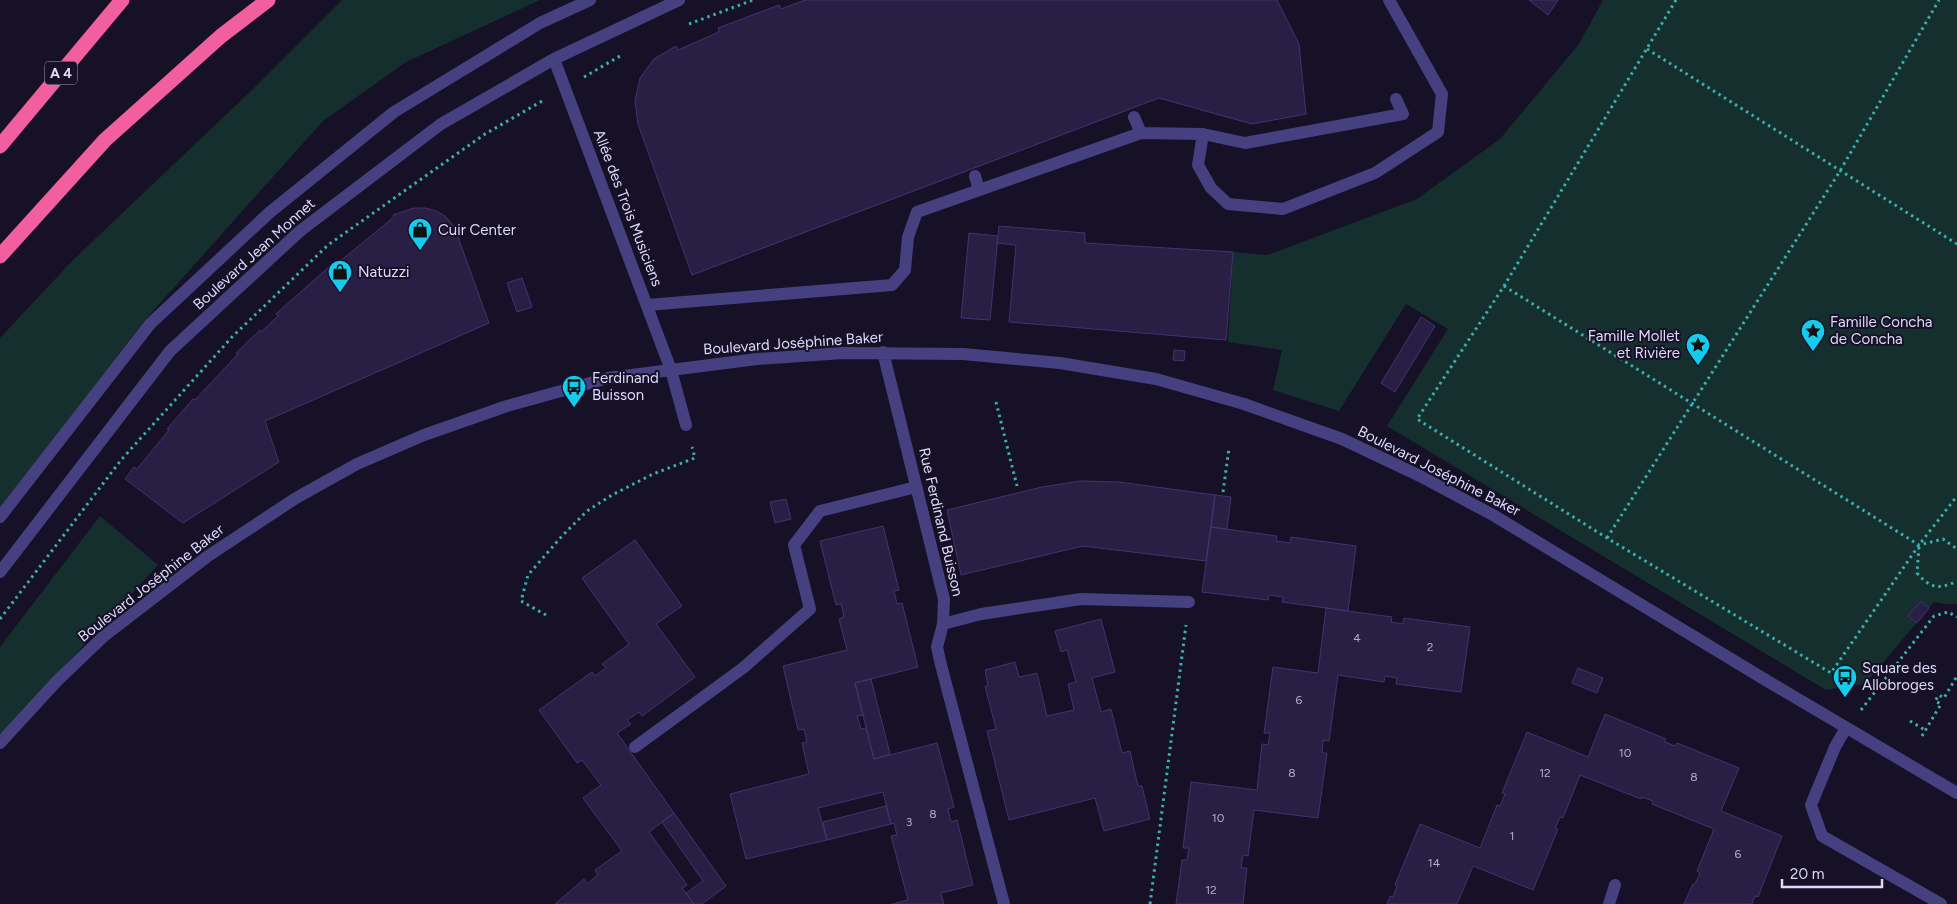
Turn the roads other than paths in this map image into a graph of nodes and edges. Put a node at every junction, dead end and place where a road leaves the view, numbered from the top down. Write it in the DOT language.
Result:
graph roads {
  1 [pos="122,0"];
  2 [pos="268,0"];
  3 [pos="590,0"];
  4 [pos="679,0"];
  5 [pos="1389,0"];
  6 [pos="554,59"];
  7 [pos="1396,99"];
  8 [pos="1134,117"];
  9 [pos="1141,133"];
  10 [pos="1203,134"];
  11 [pos="0,146"];
  12 [pos="975,176"];
  13 [pos="979,190"];
  14 [pos="0,256"];
  15 [pos="647,305"];
  16 [pos="883,352"];
  17 [pos="672,370"];
  18 [pos="686,425"];
  19 [pos="916,487"];
  20 [pos="0,516"];
  21 [pos="0,572"];
  22 [pos="1188,602"];
  23 [pos="943,624"];
  24 [pos="1846,728"];
  25 [pos="0,744"];
  26 [pos="635,747"];
  27 [pos="1957,793"];
  28 [pos="1615,885"];
  29 [pos="1004,904"];
  30 [pos="1610,904"];
  31 [pos="1941,904"];
  1 -- 11 [label="highway, A 4"];
  2 -- 14 [label="highway"];
  3 -- 20 [label="street, Boulevard Jean Monnet"];
  4 -- 6 [label="street, Boulevard Jean Monnet"];
  5 -- 10 [label="street"];
  6 -- 15 [label="street, Allée des Trois Musiciens"];
  6 -- 21 [label="street, Boulevard Jean Monnet"];
  7 -- 10 [label="street"];
  8 -- 9 [label="street"];
  9 -- 10 [label="street"];
  9 -- 13 [label="street"];
  12 -- 13 [label="street"];
  13 -- 15 [label="street"];
  15 -- 17 [label="street, Allée des Trois Musiciens"];
  16 -- 17 [label="street, Boulevard Joséphine Baker"];
  16 -- 19 [label="street, Rue Ferdinand Buisson"];
  16 -- 24 [label="street, Boulevard Joséphine Baker"];
  17 -- 18 [label="street, Allée des Trois Musiciens"];
  17 -- 25 [label="street, Boulevard Joséphine Baker"];
  19 -- 23 [label="street, Rue Ferdinand Buisson"];
  19 -- 26 [label="street"];
  22 -- 23 [label="street"];
  23 -- 29 [label="street, Rue Ferdinand Buisson"];
  24 -- 27 [label="street, Boulevard Joséphine Baker"];
  24 -- 31 [label="street"];
  28 -- 30 [label="street"];
}
